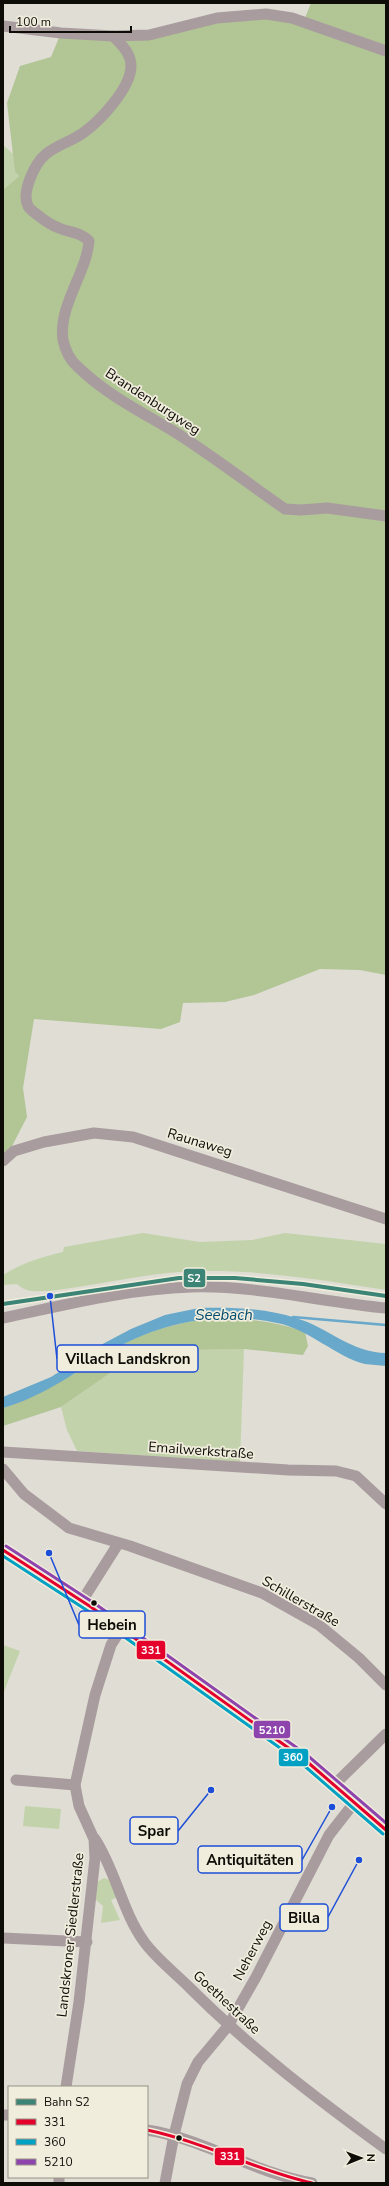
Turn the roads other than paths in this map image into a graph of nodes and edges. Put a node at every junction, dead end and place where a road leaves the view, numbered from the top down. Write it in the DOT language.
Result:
graph roads {
  1 [pos="3,26"];
  2 [pos="113,36"];
  3 [pos="386,51"];
  4 [pos="386,516"];
  5 [pos="3,1161"];
  6 [pos="386,1218"];
  7 [pos="386,1308"];
  8 [pos="3,1318"];
  9 [pos="3,1452"];
  10 [pos="3,1469"];
  11 [pos="386,1504"];
  12 [pos="118,1544"];
  13 [pos="3,1550"];
  14 [pos="82,1601"];
  15 [pos="122,1629"];
  16 [pos="386,1684"];
  17 [pos="386,1734"];
  18 [pos="16,1780"];
  19 [pos="75,1785"];
  20 [pos="334,1785"];
  21 [pos="354,1803"];
  22 [pos="386,1830"];
  23 [pos="94,1839"];
  24 [pos="111,1872"];
  25 [pos="93,1874"];
  26 [pos="3,1938"];
  27 [pos="87,1942"];
  28 [pos="228,2026"];
  29 [pos="66,2086"];
  30 [pos="148,2130"];
  31 [pos="174,2135"];
  32 [pos="386,2149"];
  33 [pos="165,2183"];
  34 [pos="308,2183"];
  1 -- 2 [label="street"];
  2 -- 3 [label="street"];
  2 -- 4 [label="street, Brandenburgweg"];
  5 -- 6 [label="street, Raunaweg"];
  7 -- 8 [label="street"];
  9 -- 11 [label="street, Emailwerkstraße"];
  10 -- 12 [label="street, Schillerstraße"];
  12 -- 14 [label="street"];
  12 -- 16 [label="street, Schillerstraße"];
  13 -- 14 [label="main road"];
  14 -- 15 [label="main road"];
  15 -- 19 [label="street, Landskroner Siedlerstraße"];
  15 -- 20 [label="main road"];
  17 -- 20 [label="street"];
  18 -- 19 [label="street"];
  19 -- 23 [label="street, Landskroner Siedlerstraße"];
  20 -- 21 [label="main road"];
  21 -- 22 [label="main road"];
  21 -- 28 [label="street, Neherweg"];
  23 -- 24 [label="street, Goethestraße"];
  23 -- 25 [label="street, Landskroner Siedlerstraße"];
  24 -- 25 [label="street"];
  24 -- 28 [label="street, Goethestraße"];
  25 -- 27 [label="street, Landskroner Siedlerstraße"];
  26 -- 27 [label="street"];
  27 -- 29 [label="street, Landskroner Siedlerstraße"];
  28 -- 31 [label="street, Neherweg"];
  28 -- 32 [label="street, Goethestraße"];
  30 -- 31 [label="street"];
  31 -- 33 [label="street, Neherweg"];
  31 -- 34 [label="street"];
}
